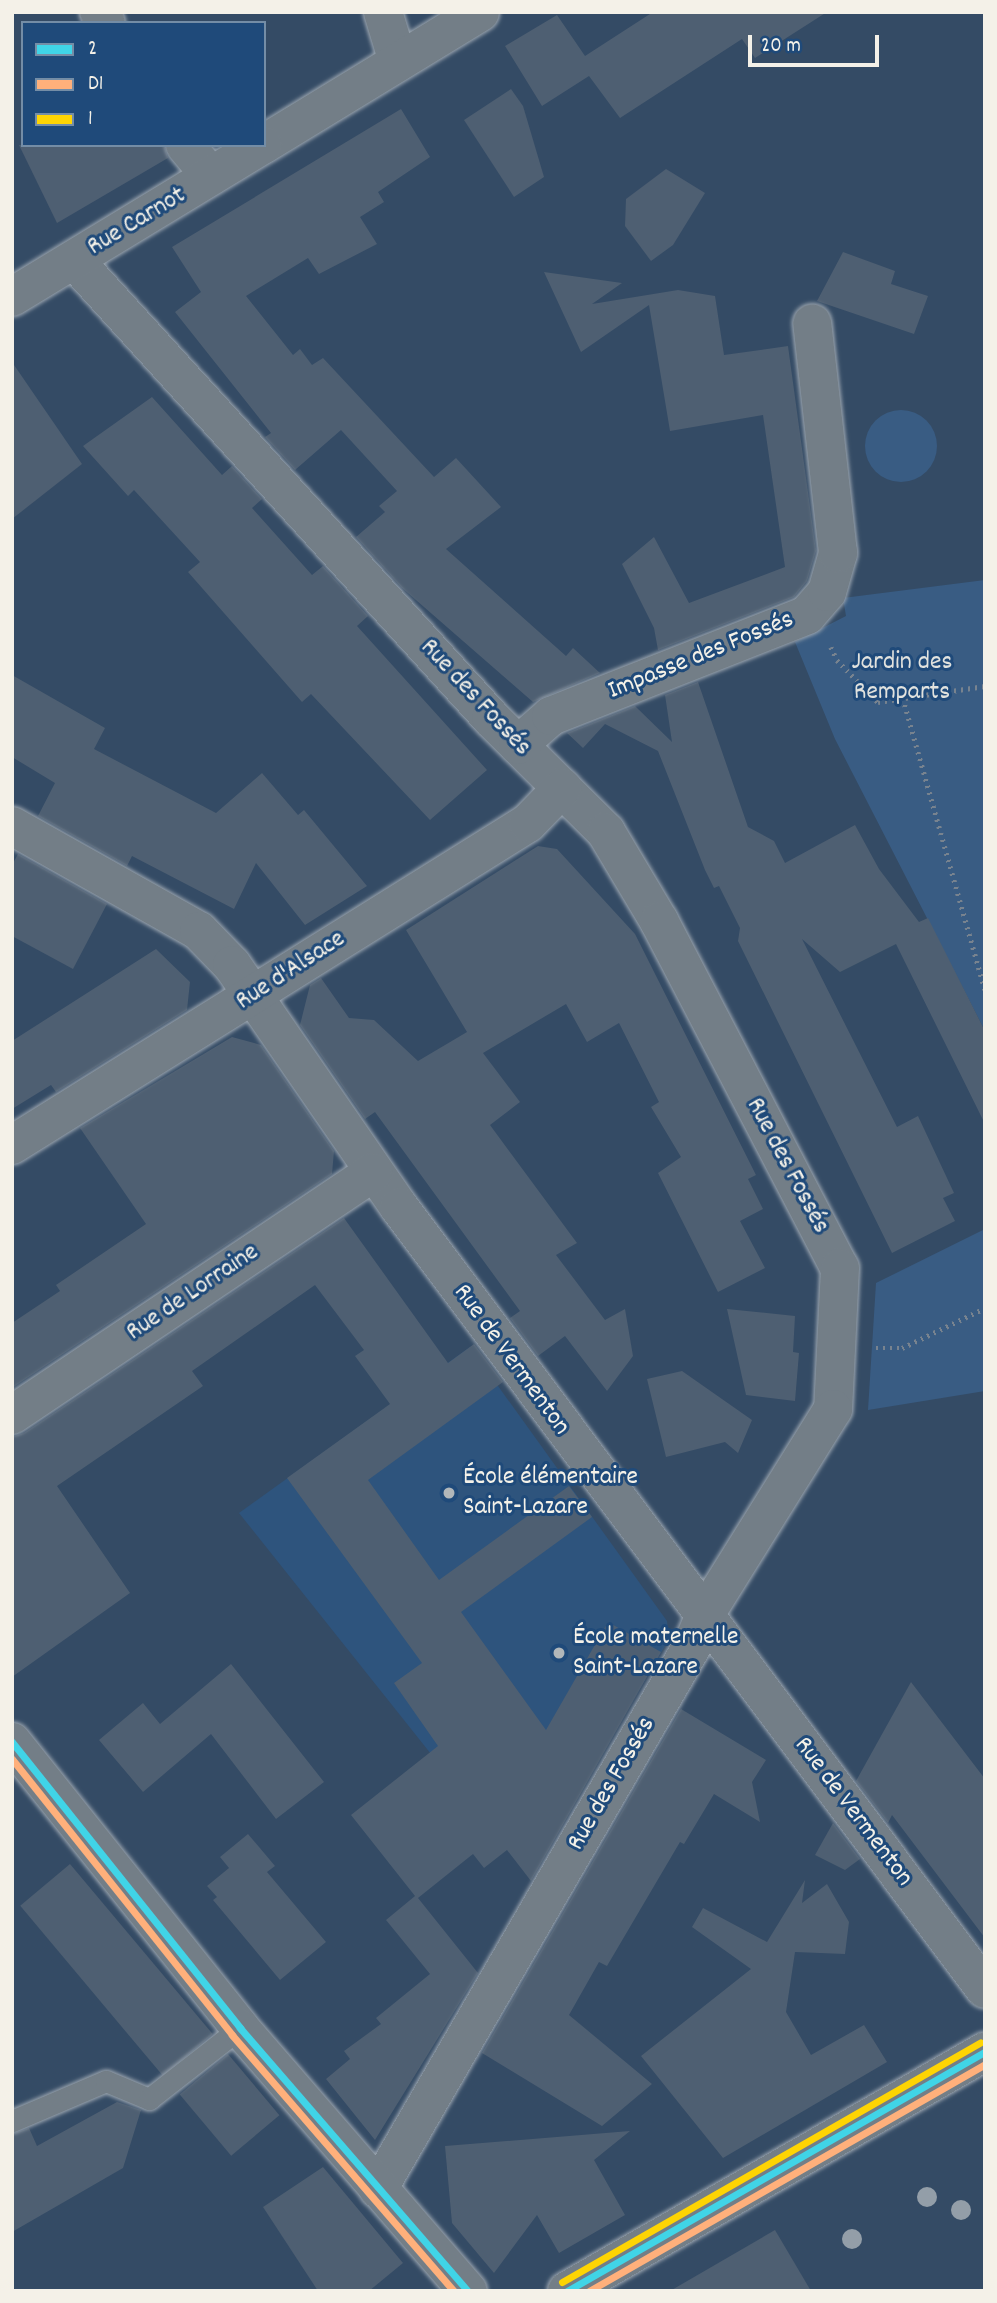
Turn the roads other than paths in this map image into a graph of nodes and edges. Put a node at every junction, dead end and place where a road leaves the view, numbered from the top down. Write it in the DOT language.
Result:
graph roads {
  1 [pos="383,12"];
  2 [pos="480,12"];
  3 [pos="398,62"];
  4 [pos="266,143"];
  5 [pos="187,147"];
  6 [pos="260,147"];
  7 [pos="211,176"];
  8 [pos="74,260"];
  9 [pos="12,297"];
  10 [pos="813,323"];
  11 [pos="518,745"];
  12 [pos="562,788"];
  13 [pos="12,826"];
  14 [pos="252,996"];
  15 [pos="12,1145"];
  16 [pos="373,1172"];
  17 [pos="12,1415"];
  18 [pos="705,1615"];
  19 [pos="12,1742"];
  20 [pos="985,1989"];
  21 [pos="240,2028"];
  22 [pos="985,2052"];
  23 [pos="12,2121"];
  24 [pos="378,2189"];
  25 [pos="468,2291"];
  26 [pos="567,2291"];
  1 -- 3 [label="street"];
  2 -- 3 [label="street, Rue Carnot"];
  3 -- 4 [label="street, Rue Carnot"];
  5 -- 7 [label="street"];
  6 -- 7 [label="street, Rue Carnot"];
  7 -- 8 [label="street, Rue Carnot"];
  8 -- 9 [label="street, Rue Carnot"];
  8 -- 11 [label="street, Rue des Fossés"];
  10 -- 11 [label="street, Impasse des Fossés"];
  11 -- 12 [label="street, Rue des Fossés"];
  12 -- 14 [label="street, Rue d'Alsace"];
  12 -- 18 [label="street, Rue des Fossés"];
  13 -- 14 [label="street, Rue de Vermenton"];
  14 -- 15 [label="street, Rue d'Alsace"];
  14 -- 16 [label="street, Rue de Vermenton"];
  16 -- 17 [label="street, Rue de Lorraine"];
  16 -- 18 [label="street, Rue de Vermenton"];
  18 -- 20 [label="street, Rue de Vermenton"];
  18 -- 24 [label="street, Rue des Fossés"];
  19 -- 21 [label="street"];
  21 -- 23 [label="lane"];
  21 -- 24 [label="street"];
  22 -- 26 [label="street"];
  24 -- 25 [label="street"];
}
